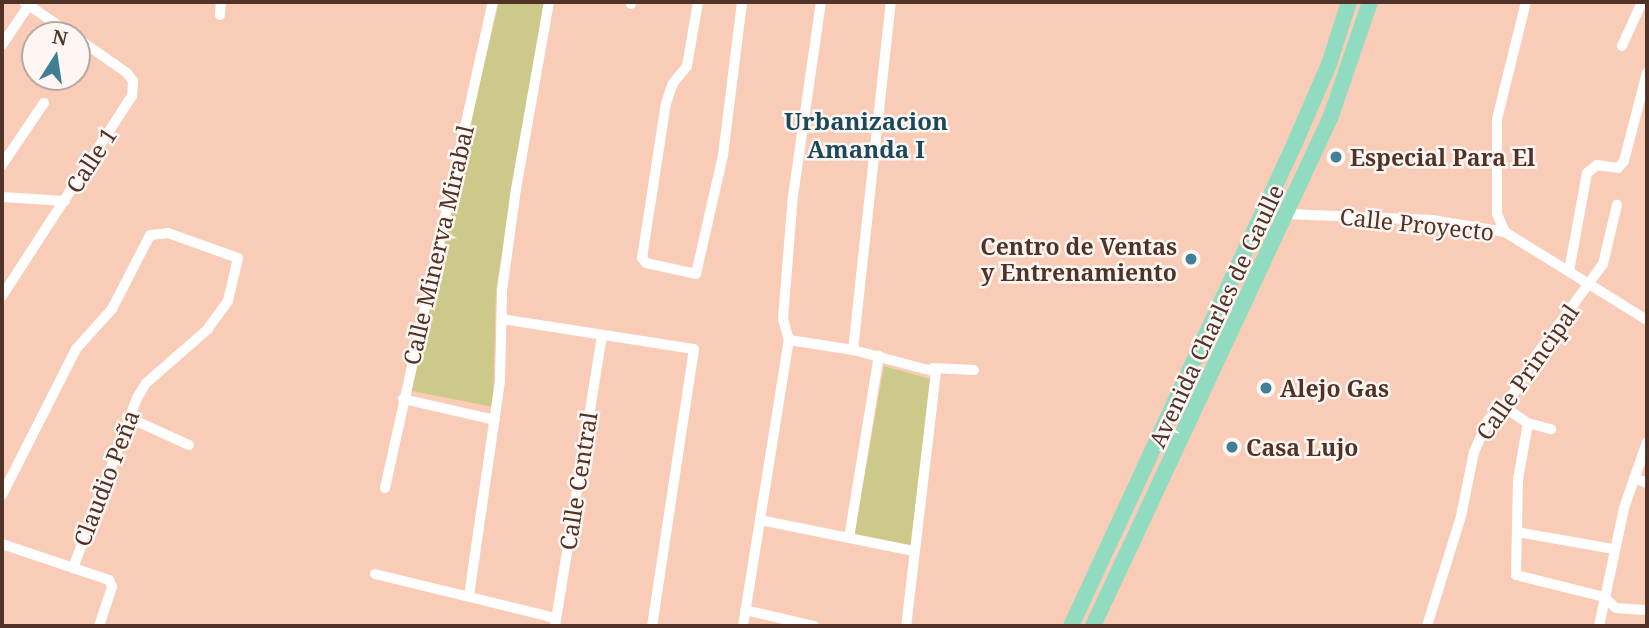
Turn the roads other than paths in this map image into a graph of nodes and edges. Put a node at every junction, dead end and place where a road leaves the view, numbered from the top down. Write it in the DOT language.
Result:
graph roads {
  1 [pos="221,2"];
  2 [pos="493,2"];
  3 [pos="549,2"];
  4 [pos="698,2"];
  5 [pos="742,2"];
  6 [pos="821,2"];
  7 [pos="891,2"];
  8 [pos="1349,2"];
  9 [pos="1370,2"];
  10 [pos="1526,2"];
  11 [pos="1642,2"];
  12 [pos="26,4"];
  13 [pos="220,15"];
  14 [pos="51,21"];
  15 [pos="2,45"];
  16 [pos="1622,46"];
  17 [pos="91,48"];
  18 [pos="1647,73"];
  19 [pos="44,103"];
  20 [pos="2,165"];
  21 [pos="1283,170"];
  22 [pos="1301,179"];
  23 [pos="2,197"];
  24 [pos="65,201"];
  25 [pos="1618,205"];
  26 [pos="1287,214"];
  27 [pos="1505,232"];
  28 [pos="1569,271"];
  29 [pos="1587,284"];
  30 [pos="2,296"];
  31 [pos="502,319"];
  32 [pos="1647,320"];
  33 [pos="602,335"];
  34 [pos="789,340"];
  35 [pos="853,350"];
  36 [pos="1197,354"];
  37 [pos="879,355"];
  38 [pos="1218,362"];
  39 [pos="934,370"];
  40 [pos="974,370"];
  41 [pos="404,399"];
  42 [pos="1508,403"];
  43 [pos="127,417"];
  44 [pos="495,420"];
  45 [pos="1528,423"];
  46 [pos="1551,429"];
  47 [pos="1647,442"];
  48 [pos="189,445"];
  49 [pos="1634,478"];
  50 [pos="1647,483"];
  51 [pos="385,488"];
  52 [pos="2,495"];
  53 [pos="760,520"];
  54 [pos="1517,532"];
  55 [pos="849,538"];
  56 [pos="2,544"];
  57 [pos="1613,549"];
  58 [pos="914,551"];
  59 [pos="73,568"];
  60 [pos="376,574"];
  61 [pos="469,596"];
  62 [pos="1604,597"];
  63 [pos="745,610"];
  64 [pos="1647,610"];
  65 [pos="555,622"];
  66 [pos="99,626"];
  67 [pos="652,626"];
  68 [pos="743,626"];
  69 [pos="814,626"];
  70 [pos="906,626"];
  71 [pos="1071,626"];
  72 [pos="1093,626"];
  73 [pos="1427,626"];
  74 [pos="1599,626"];
  1 -- 13 [label="street"];
  2 -- 41 [label="street, Calle Minerva Mirabal"];
  3 -- 31 [label="street"];
  4 -- 5 [label="street"];
  6 -- 34 [label="street"];
  7 -- 35 [label="street"];
  8 -- 21 [label="main road, Avenida Charles de Gaulle"];
  9 -- 22 [label="main road, Avenida Charles de Gaulle"];
  10 -- 27 [label="street"];
  11 -- 16 [label="street"];
  12 -- 14 [label="street"];
  12 -- 15 [label="street"];
  17 -- 24 [label="street, Calle 1"];
  18 -- 28 [label="street"];
  19 -- 20 [label="street"];
  21 -- 22 [label="main road"];
  21 -- 36 [label="main road, Avenida Charles de Gaulle"];
  22 -- 26 [label="main road, Avenida Charles de Gaulle"];
  23 -- 24 [label="street"];
  24 -- 30 [label="street, Calle 1"];
  25 -- 29 [label="street, Calle Principal"];
  26 -- 27 [label="street, Calle Proyecto"];
  26 -- 38 [label="main road, Avenida Charles de Gaulle"];
  27 -- 28 [label="street, Calle Proyecto"];
  28 -- 29 [label="street, Calle Proyecto"];
  29 -- 32 [label="street, Calle Proyecto"];
  29 -- 42 [label="street, Calle Principal"];
  31 -- 33 [label="street"];
  31 -- 44 [label="street"];
  33 -- 65 [label="street, Calle Central"];
  33 -- 67 [label="street"];
  34 -- 35 [label="street"];
  34 -- 53 [label="street"];
  35 -- 37 [label="street"];
  36 -- 38 [label="main road"];
  36 -- 71 [label="main road, Avenida Charles de Gaulle"];
  37 -- 39 [label="street"];
  37 -- 55 [label="street"];
  38 -- 72 [label="main road, Avenida Charles de Gaulle"];
  39 -- 40 [label="street"];
  39 -- 58 [label="street"];
  41 -- 44 [label="street"];
  41 -- 51 [label="street, Calle Minerva Mirabal"];
  42 -- 45 [label="street"];
  42 -- 73 [label="street, Calle Principal"];
  43 -- 48 [label="street"];
  43 -- 52 [label="street, Claudio Peña"];
  43 -- 59 [label="street, Claudio Peña"];
  44 -- 61 [label="street"];
  45 -- 46 [label="street"];
  45 -- 54 [label="street"];
  47 -- 49 [label="street"];
  49 -- 50 [label="street"];
  49 -- 57 [label="street"];
  53 -- 55 [label="street"];
  53 -- 63 [label="street"];
  54 -- 57 [label="street"];
  54 -- 62 [label="street"];
  55 -- 58 [label="street"];
  56 -- 59 [label="street"];
  57 -- 62 [label="street"];
  58 -- 70 [label="street"];
  59 -- 66 [label="street"];
  60 -- 61 [label="street"];
  61 -- 65 [label="street"];
  62 -- 64 [label="street"];
  62 -- 74 [label="street"];
  63 -- 68 [label="street"];
  63 -- 69 [label="street"];
}
